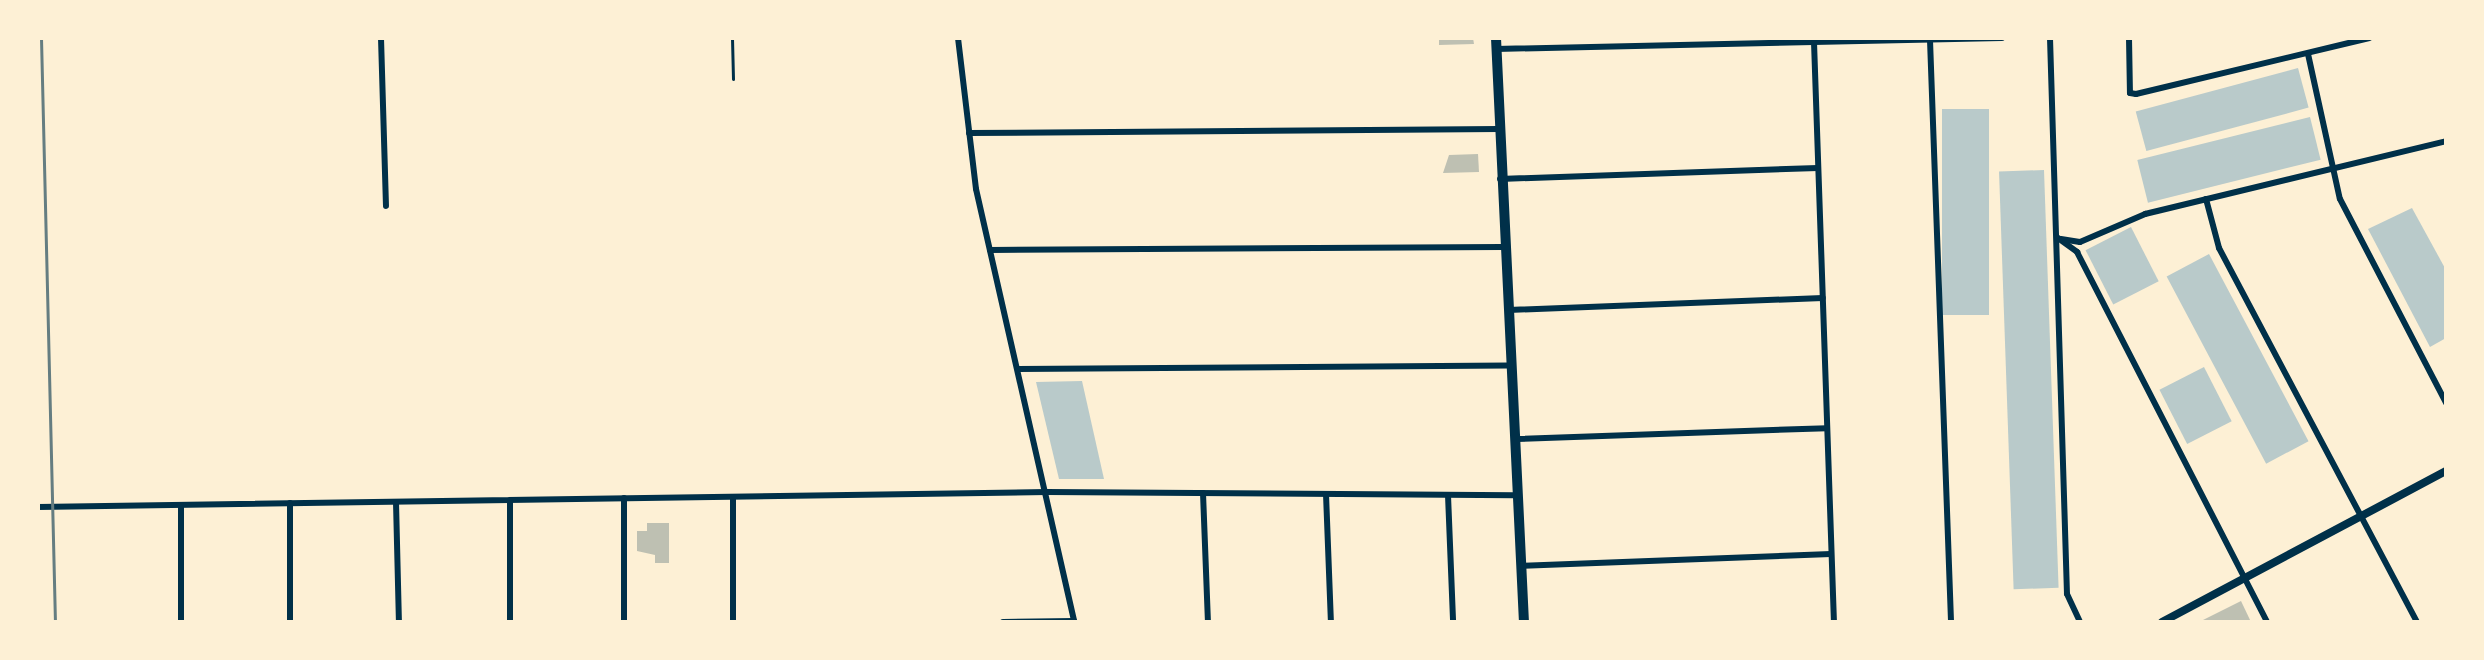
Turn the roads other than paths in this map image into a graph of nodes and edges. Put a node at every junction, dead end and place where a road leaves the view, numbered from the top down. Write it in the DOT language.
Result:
graph roads {
  1 [pos="381,38"];
  2 [pos="732,38"];
  3 [pos="958,38"];
  4 [pos="2002,38"];
  5 [pos="2050,38"];
  6 [pos="2129,38"];
  7 [pos="2369,38"];
  8 [pos="1846,40"];
  9 [pos="1930,40"];
  10 [pos="2339,41"];
  11 [pos="1814,42"];
  12 [pos="1496,44"];
  13 [pos="2308,54"];
  14 [pos="733,79"];
  15 [pos="1499,129"];
  16 [pos="969,133"];
  17 [pos="2446,141"];
  18 [pos="1818,168"];
  19 [pos="2335,168"];
  20 [pos="1500,179"];
  21 [pos="2206,199"];
  22 [pos="386,206"];
  23 [pos="2058,238"];
  24 [pos="1502,247"];
  25 [pos="990,250"];
  26 [pos="1823,298"];
  27 [pos="1505,310"];
  28 [pos="1508,366"];
  29 [pos="1018,369"];
  30 [pos="2446,403"];
  31 [pos="1827,428"];
  32 [pos="1512,439"];
  33 [pos="2446,471"];
  34 [pos="1047,492"];
  35 [pos="1203,493"];
  36 [pos="1326,494"];
  37 [pos="1448,495"];
  38 [pos="1515,495"];
  39 [pos="733,497"];
  40 [pos="624,498"];
  41 [pos="510,500"];
  42 [pos="396,502"];
  43 [pos="290,503"];
  44 [pos="181,505"];
  45 [pos="38,507"];
  46 [pos="2360,517"];
  47 [pos="1831,554"];
  48 [pos="1520,566"];
  49 [pos="2244,578"];
  50 [pos="181,622"];
  51 [pos="290,622"];
  52 [pos="399,622"];
  53 [pos="510,622"];
  54 [pos="624,622"];
  55 [pos="733,622"];
  56 [pos="1003,622"];
  57 [pos="1074,622"];
  58 [pos="1208,622"];
  59 [pos="1331,622"];
  60 [pos="1453,622"];
  61 [pos="1524,622"];
  62 [pos="1834,622"];
  63 [pos="1951,622"];
  64 [pos="2080,622"];
  65 [pos="2162,622"];
  66 [pos="2267,622"];
  67 [pos="2417,622"];
  1 -- 22 [label="street"];
  2 -- 14 [label="lane"];
  3 -- 16 [label="street"];
  4 -- 9 [label="street"];
  5 -- 23 [label="street"];
  6 -- 13 [label="street"];
  7 -- 10 [label="street"];
  8 -- 9 [label="street"];
  8 -- 11 [label="street"];
  9 -- 63 [label="street"];
  10 -- 13 [label="street"];
  11 -- 12 [label="street"];
  11 -- 18 [label="street"];
  12 -- 15 [label="main road"];
  13 -- 19 [label="street"];
  15 -- 16 [label="street"];
  15 -- 20 [label="main road"];
  16 -- 25 [label="street"];
  17 -- 19 [label="street"];
  18 -- 20 [label="street"];
  18 -- 26 [label="street"];
  19 -- 21 [label="street"];
  19 -- 30 [label="street"];
  20 -- 24 [label="main road"];
  21 -- 23 [label="street"];
  21 -- 46 [label="street"];
  23 -- 49 [label="street"];
  23 -- 64 [label="street"];
  24 -- 25 [label="street"];
  24 -- 27 [label="main road"];
  25 -- 29 [label="street"];
  26 -- 27 [label="street"];
  26 -- 31 [label="street"];
  27 -- 28 [label="main road"];
  28 -- 29 [label="street"];
  28 -- 32 [label="main road"];
  29 -- 34 [label="street"];
  31 -- 32 [label="street"];
  31 -- 47 [label="street"];
  32 -- 38 [label="main road"];
  33 -- 46 [label="street"];
  34 -- 35 [label="street"];
  34 -- 39 [label="street"];
  34 -- 57 [label="street"];
  35 -- 36 [label="street"];
  35 -- 58 [label="street"];
  36 -- 37 [label="street"];
  36 -- 59 [label="street"];
  37 -- 38 [label="street"];
  37 -- 60 [label="street"];
  38 -- 48 [label="main road"];
  39 -- 40 [label="street"];
  39 -- 55 [label="street"];
  40 -- 41 [label="street"];
  40 -- 54 [label="street"];
  41 -- 42 [label="street"];
  41 -- 53 [label="street"];
  42 -- 43 [label="street"];
  42 -- 52 [label="street"];
  43 -- 44 [label="street"];
  43 -- 51 [label="street"];
  44 -- 45 [label="street"];
  44 -- 50 [label="street"];
  46 -- 49 [label="street"];
  46 -- 67 [label="street"];
  47 -- 48 [label="street"];
  47 -- 62 [label="street"];
  48 -- 61 [label="main road"];
  49 -- 65 [label="street"];
  49 -- 66 [label="street"];
  56 -- 57 [label="street"];
}
